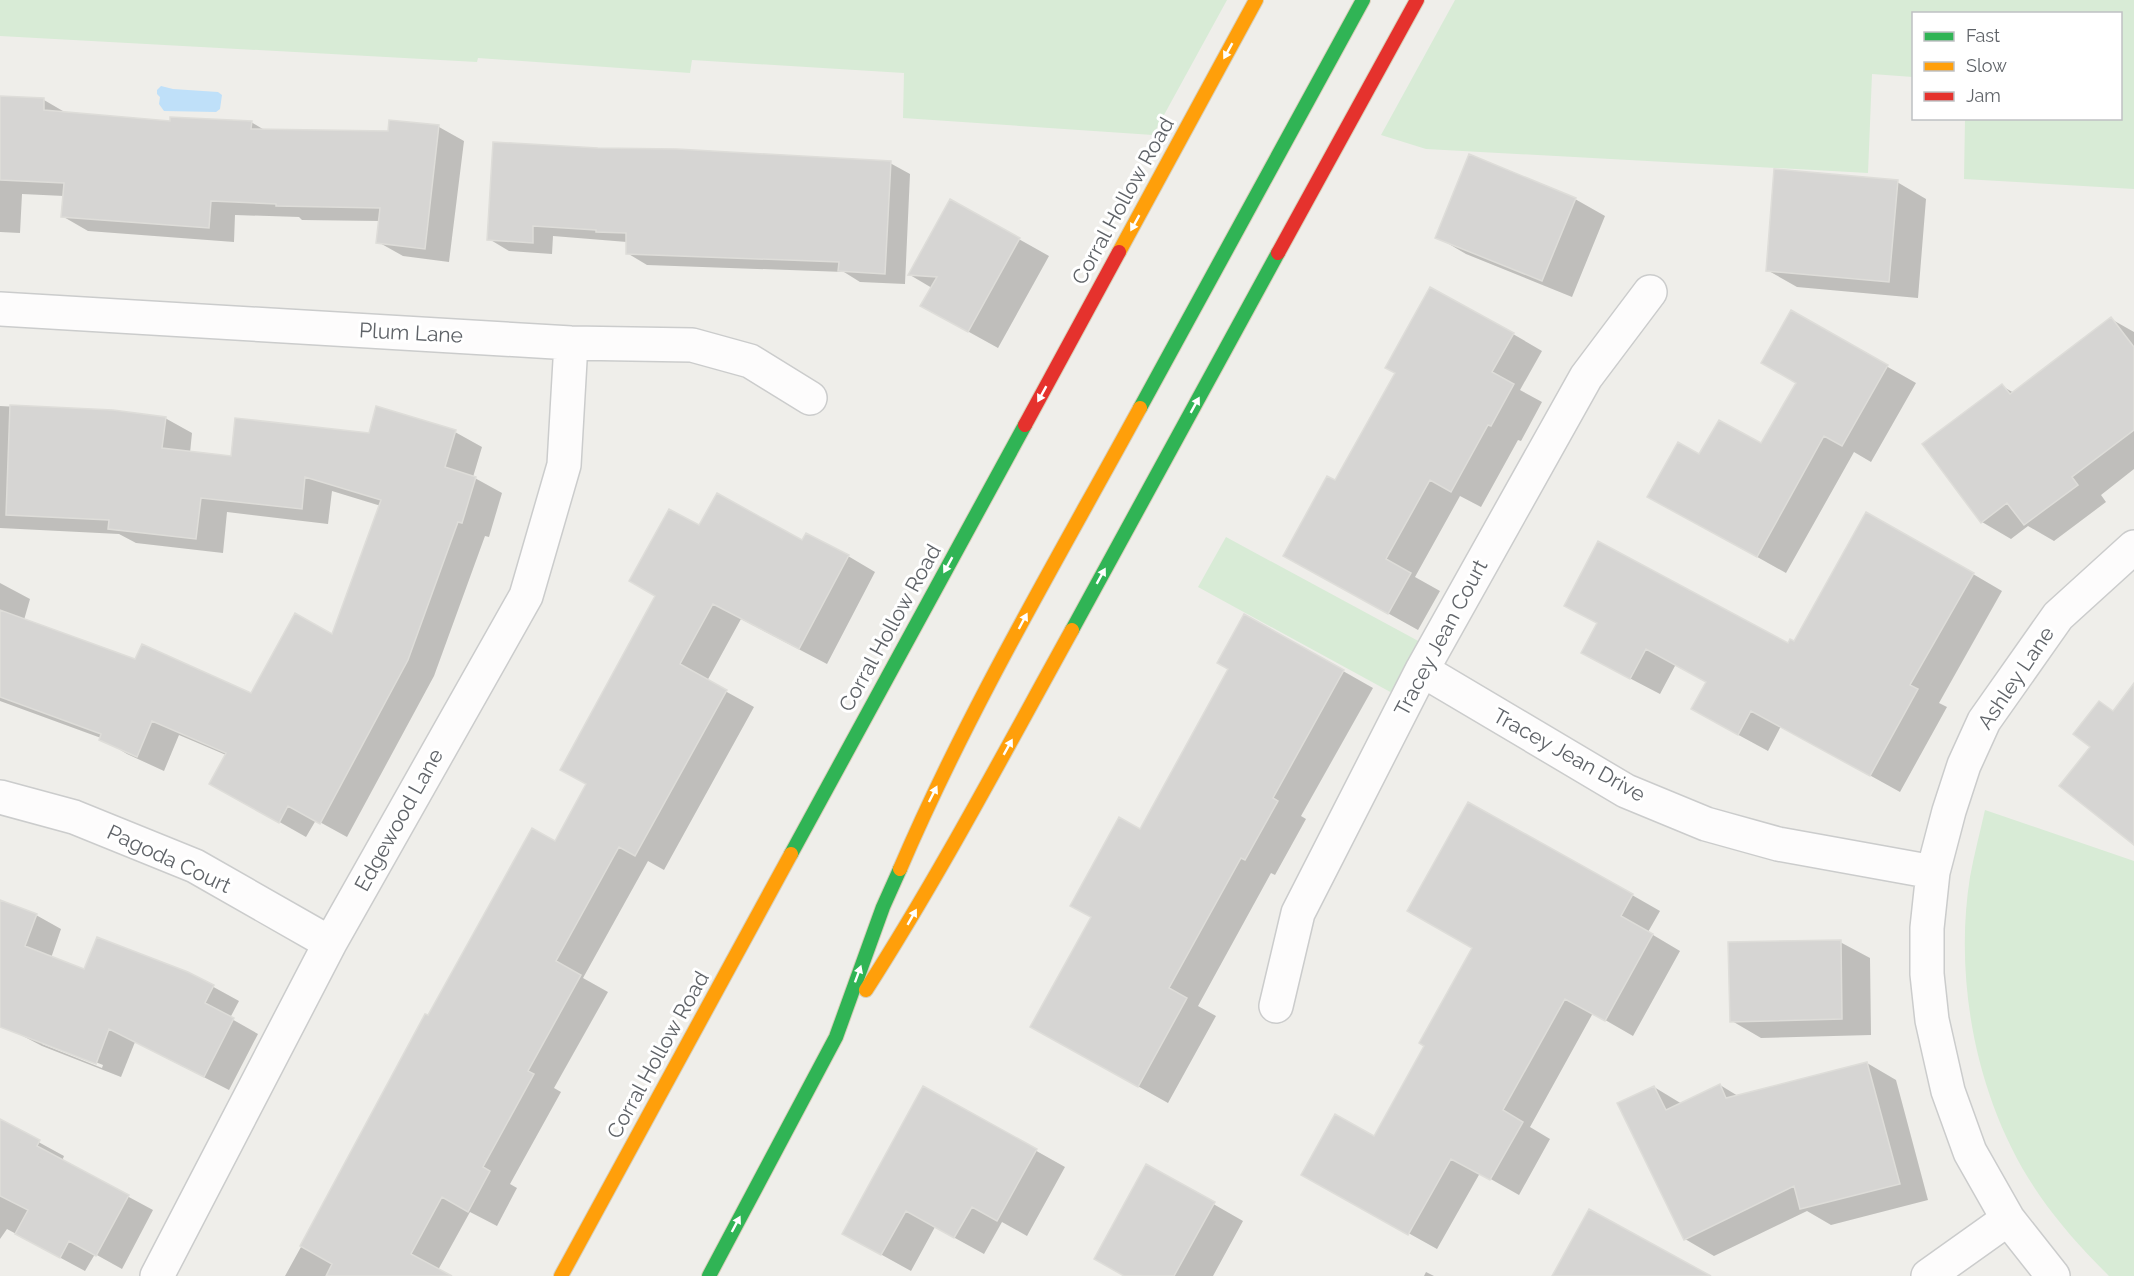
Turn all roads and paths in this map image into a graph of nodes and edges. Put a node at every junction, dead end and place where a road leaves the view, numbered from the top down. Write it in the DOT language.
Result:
graph roads {
  1 [pos="1256,0"];
  2 [pos="1363,0"];
  3 [pos="1418,0"];
  4 [pos="1650,292"];
  5 [pos="0,309"];
  6 [pos="572,343"];
  7 [pos="810,398"];
  8 [pos="2134,547"];
  9 [pos="1422,670"];
  10 [pos="0,796"];
  11 [pos="1933,872"];
  12 [pos="330,943"];
  13 [pos="1276,1006"];
  14 [pos="836,1037"];
  15 [pos="2008,1219"];
  16 [pos="157,1276"];
  17 [pos="561,1276"];
  18 [pos="709,1276"];
  19 [pos="1928,1276"];
  20 [pos="2053,1276"];
  1 -- 17 [label="main road, Corral Hollow Road, one-way"];
  14 -- 2 [label="main road, one-way"];
  14 -- 3 [label="main road, one-way"];
  4 -- 9 [label="street, Tracey Jean Court"];
  5 -- 6 [label="street, Plum Lane"];
  6 -- 7 [label="street, Plum Lane"];
  6 -- 12 [label="street, Edgewood Lane"];
  8 -- 11 [label="street, Ashley Lane"];
  9 -- 11 [label="street, Tracey Jean Drive"];
  9 -- 13 [label="street, Tracey Jean Court"];
  10 -- 12 [label="street, Pagoda Court"];
  11 -- 15 [label="street, Ashley Lane"];
  12 -- 16 [label="street, Edgewood Lane"];
  18 -- 14 [label="main road, one-way"];
  15 -- 19 [label="street"];
  15 -- 20 [label="street, Ashley Lane"];
}
